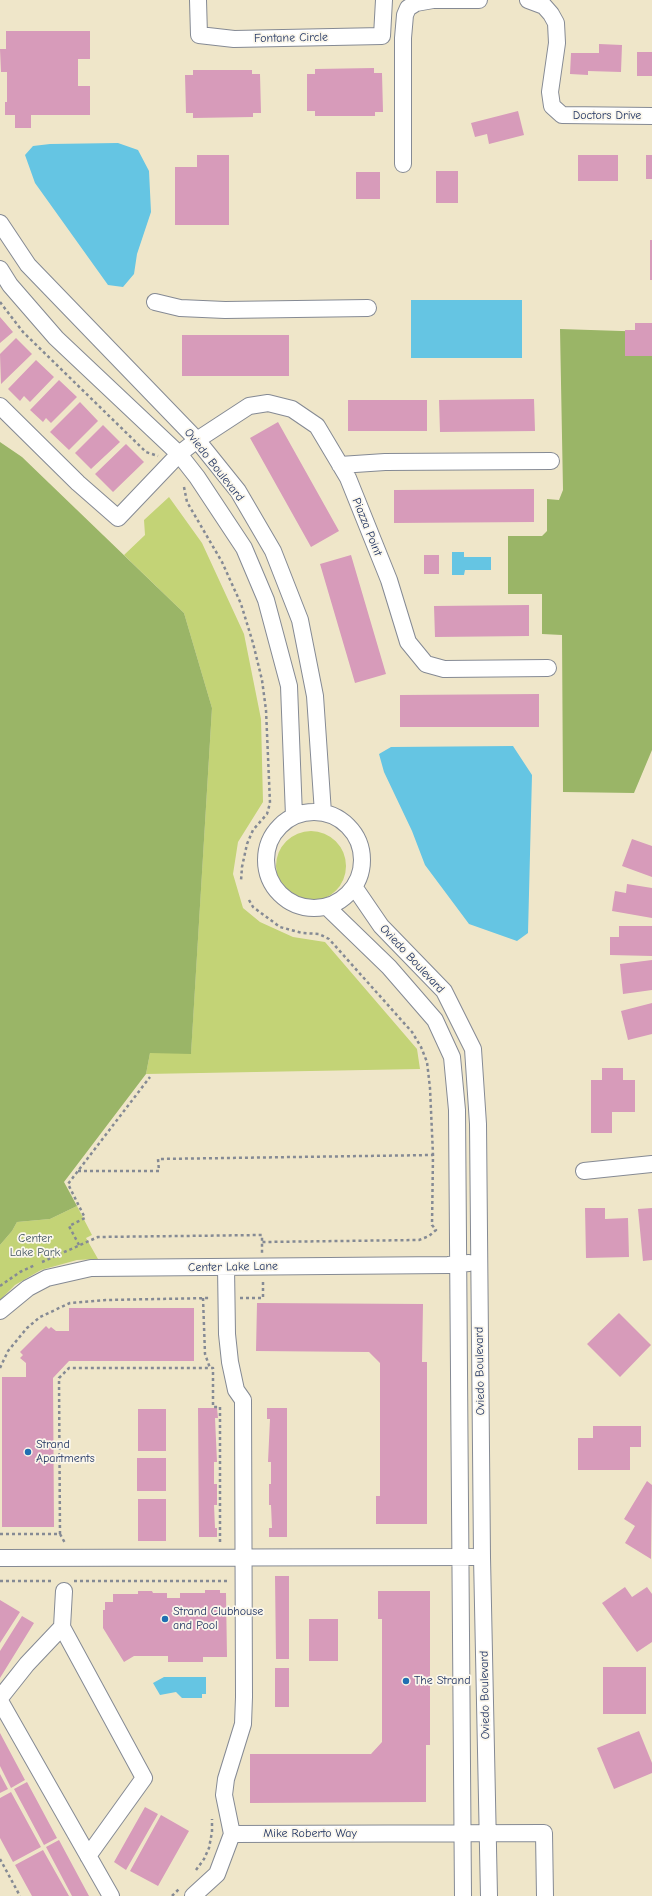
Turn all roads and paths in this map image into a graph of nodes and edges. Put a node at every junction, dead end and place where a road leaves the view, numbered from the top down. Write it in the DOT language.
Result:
graph roads {
  1 [pos="198,0"];
  2 [pos="384,0"];
  3 [pos="479,0"];
  4 [pos="528,0"];
  5 [pos="652,116"];
  6 [pos="403,164"];
  7 [pos="0,223"];
  8 [pos="0,269"];
  9 [pos="0,302"];
  10 [pos="155,302"];
  11 [pos="368,308"];
  12 [pos="0,406"];
  13 [pos="196,440"];
  14 [pos="179,454"];
  15 [pos="159,456"];
  16 [pos="551,461"];
  17 [pos="340,465"];
  18 [pos="183,483"];
  19 [pos="548,668"];
  20 [pos="322,812"];
  21 [pos="294,816"];
  22 [pos="241,881"];
  23 [pos="355,888"];
  24 [pos="248,900"];
  25 [pos="327,906"];
  26 [pos="150,1077"];
  27 [pos="433,1155"];
  28 [pos="652,1164"];
  29 [pos="78,1171"];
  30 [pos="584,1171"];
  31 [pos="262,1242"];
  32 [pos="79,1245"];
  33 [pos="478,1263"];
  34 [pos="458,1264"];
  35 [pos="226,1267"];
  36 [pos="262,1267"];
  37 [pos="0,1286"];
  38 [pos="203,1298"];
  39 [pos="226,1298"];
  40 [pos="0,1311"];
  41 [pos="0,1368"];
  42 [pos="210,1368"];
  43 [pos="60,1534"];
  44 [pos="462,1557"];
  45 [pos="482,1557"];
  46 [pos="0,1558"];
  47 [pos="221,1558"];
  48 [pos="243,1558"];
  49 [pos="0,1581"];
  50 [pos="231,1581"];
  51 [pos="63,1584"];
  52 [pos="231,1588"];
  53 [pos="62,1627"];
  54 [pos="0,1698"];
  55 [pos="0,1701"];
  56 [pos="212,1817"];
  57 [pos="232,1834"];
  58 [pos="464,1834"];
  59 [pos="489,1834"];
  60 [pos="88,1856"];
  61 [pos="0,1859"];
  62 [pos="196,1871"];
  63 [pos="187,1891"];
  64 [pos="20,1896"];
  65 [pos="111,1896"];
  66 [pos="172,1896"];
  67 [pos="463,1896"];
  68 [pos="489,1896"];
  69 [pos="545,1896"];
  1 -- 2 [label="street, Fontane Circle"];
  3 -- 6 [label="street"];
  4 -- 5 [label="street, Doctors Drive"];
  7 -- 13 [label="street, Oviedo Boulevard"];
  8 -- 14 [label="street, Oviedo Boulevard"];
  9 -- 15 [label="path"];
  10 -- 11 [label="street"];
  12 -- 14 [label="street, Piazza Point"];
  13 -- 14 [label="street, Piazza Point"];
  13 -- 17 [label="street, Piazza Point"];
  13 -- 20 [label="street, Oviedo Boulevard"];
  14 -- 21 [label="street, Oviedo Boulevard"];
  16 -- 17 [label="street"];
  17 -- 19 [label="street, Piazza Point"];
  18 -- 22 [label="path"];
  20 -- 21 [label="street"];
  20 -- 23 [label="street"];
  21 -- 25 [label="street"];
  23 -- 25 [label="street"];
  23 -- 33 [label="street, Oviedo Boulevard"];
  24 -- 27 [label="path"];
  25 -- 34 [label="street, Oviedo Boulevard"];
  26 -- 29 [label="path"];
  27 -- 29 [label="path"];
  27 -- 31 [label="path"];
  28 -- 30 [label="street"];
  29 -- 32 [label="path"];
  31 -- 32 [label="path"];
  31 -- 36 [label="path"];
  32 -- 37 [label="path"];
  33 -- 34 [label="street, Center Lake Lane"];
  33 -- 45 [label="street, Oviedo Boulevard"];
  34 -- 36 [label="street, Center Lake Lane"];
  34 -- 44 [label="street, Oviedo Boulevard"];
  35 -- 36 [label="street, Center Lake Lane"];
  35 -- 39 [label="street"];
  35 -- 40 [label="street, Center Lake Lane"];
  36 -- 39 [label="path"];
  38 -- 39 [label="path"];
  38 -- 41 [label="path"];
  38 -- 42 [label="path"];
  39 -- 48 [label="street"];
  42 -- 43 [label="path"];
  42 -- 47 [label="path"];
  44 -- 45 [label="street"];
  44 -- 48 [label="street"];
  44 -- 58 [label="street, Oviedo Boulevard"];
  45 -- 59 [label="street, Oviedo Boulevard"];
  46 -- 47 [label="street"];
  47 -- 48 [label="street"];
  47 -- 50 [label="path"];
  48 -- 57 [label="street"];
  49 -- 51 [label="path"];
  50 -- 51 [label="path"];
  50 -- 52 [label="path"];
  51 -- 53 [label="street"];
  53 -- 54 [label="street"];
  53 -- 60 [label="street"];
  55 -- 60 [label="street"];
  56 -- 62 [label="path"];
  57 -- 58 [label="street, Mike Roberto Way"];
  57 -- 63 [label="street"];
  58 -- 59 [label="street, Mike Roberto Way"];
  58 -- 67 [label="street, Oviedo Boulevard"];
  59 -- 68 [label="street, Oviedo Boulevard"];
  59 -- 69 [label="street, Mike Roberto Way"];
  60 -- 65 [label="street"];
  61 -- 64 [label="path"];
  63 -- 66 [label="path"];
}
